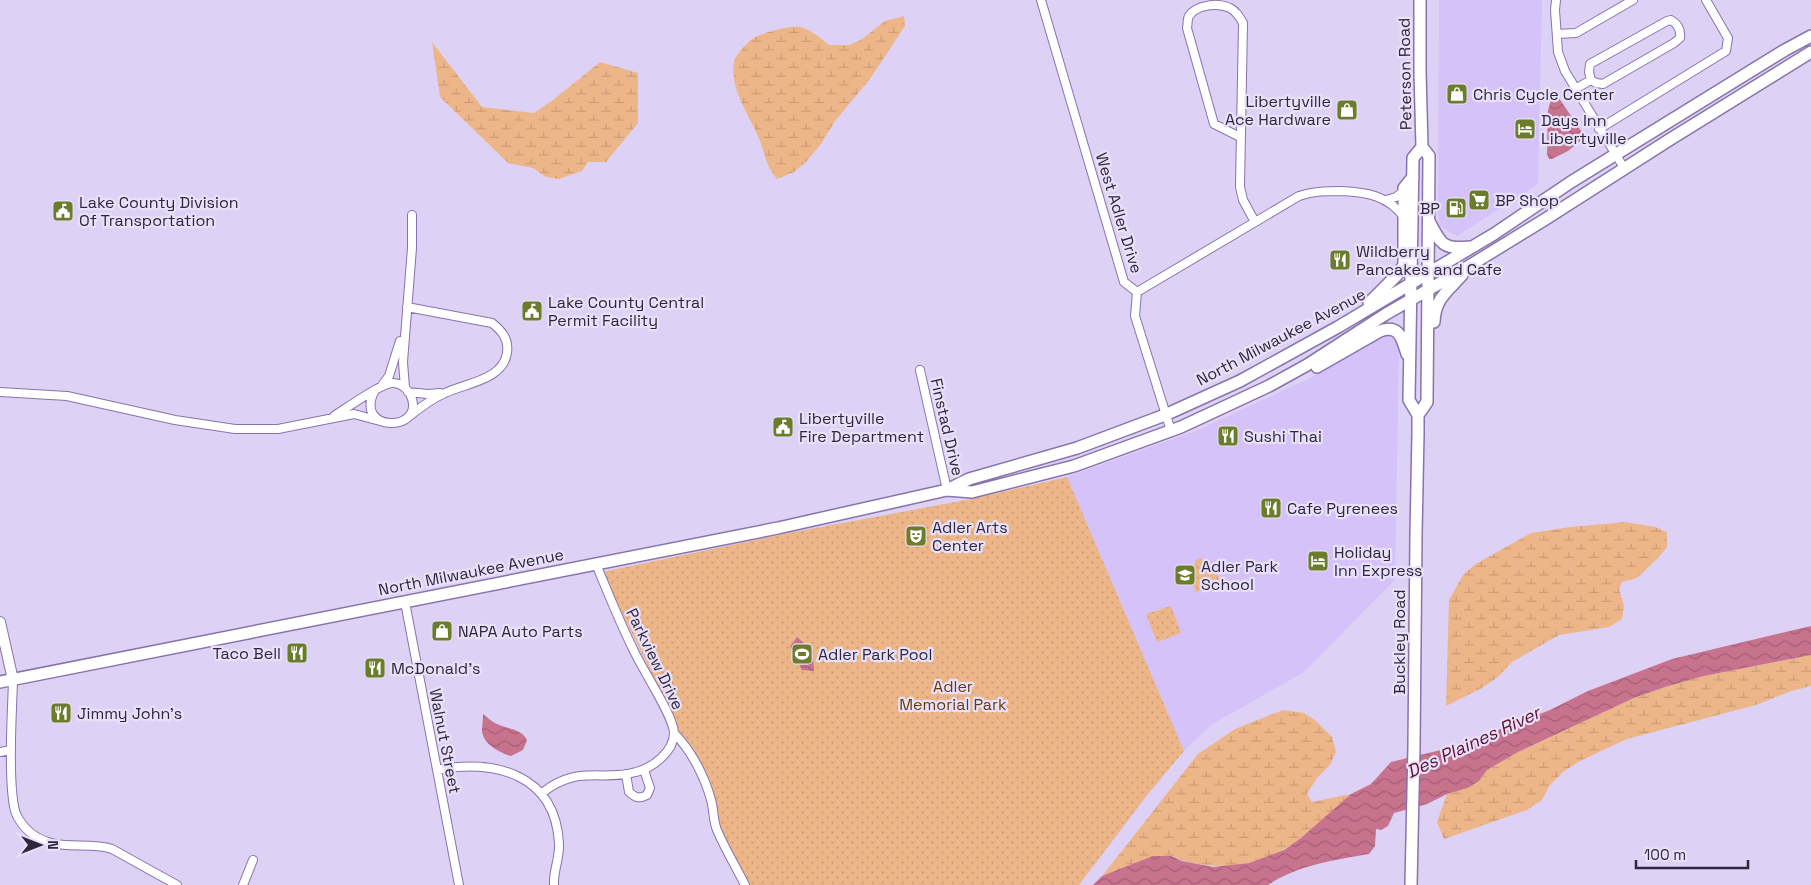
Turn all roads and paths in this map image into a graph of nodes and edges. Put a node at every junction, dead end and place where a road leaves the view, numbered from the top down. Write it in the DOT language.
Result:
graph roads {
  1 [pos="1041,0"];
  2 [pos="1420,0"];
  3 [pos="1556,0"];
  4 [pos="1633,0"];
  5 [pos="1706,0"];
  6 [pos="1557,34"];
  7 [pos="1811,36"];
  8 [pos="1811,52"];
  9 [pos="1591,80"];
  10 [pos="1575,89"];
  11 [pos="1599,129"];
  12 [pos="1240,137"];
  13 [pos="1422,147"];
  14 [pos="1615,155"];
  15 [pos="1624,168"];
  16 [pos="1413,177"];
  17 [pos="1404,191"];
  18 [pos="1386,200"];
  19 [pos="412,215"];
  20 [pos="1404,217"];
  21 [pos="1428,220"];
  22 [pos="1255,222"];
  23 [pos="1471,247"];
  24 [pos="1473,264"];
  25 [pos="1428,272"];
  26 [pos="1412,282"];
  27 [pos="1428,290"];
  28 [pos="1137,292"];
  29 [pos="1411,300"];
  30 [pos="407,307"];
  31 [pos="1368,309"];
  32 [pos="406,322"];
  33 [pos="920,370"];
  34 [pos="1410,371"];
  35 [pos="1296,372"];
  36 [pos="1428,376"];
  37 [pos="383,384"];
  38 [pos="375,390"];
  39 [pos="407,390"];
  40 [pos="0,392"];
  41 [pos="445,393"];
  42 [pos="1165,415"];
  43 [pos="1418,415"];
  44 [pos="406,418"];
  45 [pos="328,419"];
  46 [pos="380,421"];
  47 [pos="1171,431"];
  48 [pos="947,490"];
  49 [pos="596,564"];
  50 [pos="405,602"];
  51 [pos="0,622"];
  52 [pos="13,680"];
  53 [pos="0,682"];
  54 [pos="674,733"];
  55 [pos="11,750"];
  56 [pos="0,752"];
  57 [pos="437,770"];
  58 [pos="644,770"];
  59 [pos="626,774"];
  60 [pos="542,793"];
  61 [pos="253,860"];
  62 [pos="177,885"];
  63 [pos="243,885"];
  64 [pos="459,885"];
  65 [pos="554,885"];
  66 [pos="745,885"];
  67 [pos="1411,885"];
  1 -- 28 [label="street, West Adler Drive"];
  2 -- 13 [label="main road, Peterson Road"];
  3 -- 6 [label="street"];
  4 -- 6 [label="street"];
  5 -- 11 [label="street"];
  6 -- 10 [label="street"];
  7 -- 14 [label="main road, North Milwaukee Avenue"];
  8 -- 15 [label="main road, North Milwaukee Avenue"];
  9 -- 9 [label="street"];
  9 -- 10 [label="street"];
  10 -- 11 [label="street"];
  11 -- 14 [label="street"];
  12 -- 12 [label="street"];
  12 -- 22 [label="street"];
  13 -- 16 [label="main road, Peterson Road"];
  13 -- 21 [label="main road, Peterson Road"];
  14 -- 15 [label="street"];
  14 -- 23 [label="main road, North Milwaukee Avenue"];
  15 -- 24 [label="main road, North Milwaukee Avenue"];
  16 -- 17 [label="main road"];
  16 -- 26 [label="main road, Peterson Road"];
  17 -- 18 [label="street"];
  17 -- 20 [label="main road"];
  18 -- 20 [label="street"];
  18 -- 22 [label="street"];
  19 -- 30 [label="street"];
  20 -- 31 [label="main road"];
  21 -- 23 [label="main road"];
  21 -- 25 [label="main road, Peterson Road"];
  22 -- 28 [label="street"];
  23 -- 25 [label="main road, North Milwaukee Avenue"];
  24 -- 27 [label="main road, North Milwaukee Avenue"];
  24 -- 36 [label="main road"];
  25 -- 26 [label="main road, North Milwaukee Avenue"];
  25 -- 27 [label="main road, Peterson Road"];
  26 -- 29 [label="main road, Buckley Road"];
  26 -- 31 [label="main road, North Milwaukee Avenue"];
  27 -- 29 [label="main road, North Milwaukee Avenue"];
  27 -- 36 [label="main road, Peterson Road"];
  28 -- 42 [label="street, West Adler Drive"];
  29 -- 34 [label="main road, Buckley Road"];
  29 -- 35 [label="main road, North Milwaukee Avenue"];
  30 -- 32 [label="street"];
  30 -- 41 [label="street"];
  31 -- 42 [label="main road, North Milwaukee Avenue"];
  32 -- 37 [label="street"];
  32 -- 39 [label="street"];
  33 -- 48 [label="street, Finstad Drive"];
  34 -- 35 [label="main road"];
  34 -- 43 [label="main road, Buckley Road"];
  35 -- 47 [label="main road, North Milwaukee Avenue"];
  36 -- 43 [label="main road, Peterson Road"];
  37 -- 38 [label="street"];
  37 -- 39 [label="street"];
  38 -- 45 [label="street"];
  38 -- 46 [label="street"];
  39 -- 41 [label="street"];
  39 -- 44 [label="street"];
  40 -- 45 [label="street"];
  41 -- 44 [label="street"];
  42 -- 47 [label="street, West Adler Drive"];
  42 -- 48 [label="main road, North Milwaukee Avenue"];
  43 -- 67 [label="main road, Buckley Road"];
  44 -- 46 [label="street"];
  45 -- 46 [label="street"];
  47 -- 48 [label="main road, North Milwaukee Avenue"];
  48 -- 49 [label="main road, North Milwaukee Avenue"];
  49 -- 50 [label="main road, North Milwaukee Avenue"];
  49 -- 54 [label="street, Parkview Drive"];
  50 -- 52 [label="main road, North Milwaukee Avenue"];
  50 -- 57 [label="street, Walnut Street"];
  51 -- 52 [label="main road"];
  52 -- 53 [label="main road, North Milwaukee Avenue"];
  52 -- 55 [label="street"];
  54 -- 58 [label="street, Parkview Drive"];
  54 -- 66 [label="street"];
  55 -- 56 [label="street"];
  55 -- 62 [label="street"];
  57 -- 60 [label="street"];
  57 -- 64 [label="street, Walnut Street"];
  58 -- 59 [label="street, Parkview Drive"];
  58 -- 59 [label="street"];
  59 -- 60 [label="street, Parkview Drive"];
  60 -- 65 [label="street"];
  61 -- 63 [label="street"];
}
